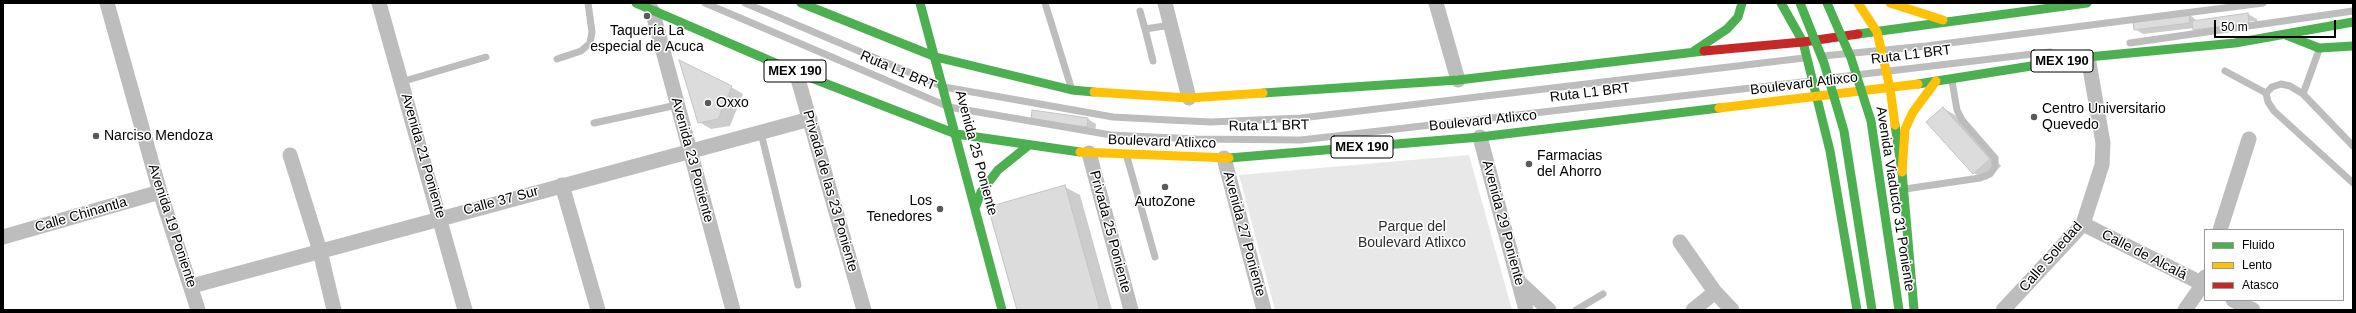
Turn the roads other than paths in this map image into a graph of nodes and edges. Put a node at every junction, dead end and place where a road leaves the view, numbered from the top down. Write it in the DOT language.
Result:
graph roads {
  1 [pos="107,3"];
  2 [pos="379,3"];
  3 [pos="588,3"];
  4 [pos="636,3"];
  5 [pos="705,3"];
  6 [pos="745,3"];
  7 [pos="801,3"];
  8 [pos="920,3"];
  9 [pos="1045,3"];
  10 [pos="1165,3"];
  11 [pos="1436,3"];
  12 [pos="1742,3"];
  13 [pos="1781,3"];
  14 [pos="1800,3"];
  15 [pos="1827,3"];
  16 [pos="1858,3"];
  17 [pos="1890,3"];
  18 [pos="2087,3"];
  19 [pos="2263,3"];
  20 [pos="652,10"];
  21 [pos="1140,11"];
  22 [pos="2353,11"];
  23 [pos="1950,22"];
  24 [pos="2353,22"];
  25 [pos="1171,25"];
  26 [pos="1145,28"];
  27 [pos="1877,32"];
  28 [pos="2286,35"];
  29 [pos="1803,42"];
  30 [pos="2123,44"];
  31 [pos="2353,46"];
  32 [pos="2319,48"];
  33 [pos="1881,50"];
  34 [pos="2060,51"];
  35 [pos="1692,52"];
  36 [pos="486,57"];
  37 [pos="936,57"];
  38 [pos="2088,57"];
  39 [pos="1807,58"];
  40 [pos="557,59"];
  41 [pos="1153,61"];
  42 [pos="1886,71"];
  43 [pos="2225,71"];
  44 [pos="796,72"];
  45 [pos="1952,78"];
  46 [pos="1458,80"];
  47 [pos="1812,81"];
  48 [pos="1936,81"];
  49 [pos="402,82"];
  50 [pos="944,87"];
  51 [pos="1890,88"];
  52 [pos="1072,90"];
  53 [pos="2266,93"];
  54 [pos="2303,94"];
  55 [pos="1816,96"];
  56 [pos="1189,98"];
  57 [pos="678,105"];
  58 [pos="949,106"];
  59 [pos="810,119"];
  60 [pos="594,123"];
  61 [pos="761,133"];
  62 [pos="956,134"];
  63 [pos="1480,137"];
  64 [pos="2249,139"];
  65 [pos="1029,144"];
  66 [pos="2353,146"];
  67 [pos="690,153"];
  68 [pos="1089,153"];
  69 [pos="290,155"];
  70 [pos="1127,155"];
  71 [pos="1224,158"];
  72 [pos="1902,172"];
  73 [pos="2353,183"];
  74 [pos="562,185"];
  75 [pos="1903,189"];
  76 [pos="160,192"];
  77 [pos="976,206"];
  78 [pos="440,218"];
  79 [pos="2083,224"];
  80 [pos="2220,229"];
  81 [pos="3,237"];
  82 [pos="1680,242"];
  83 [pos="320,251"];
  84 [pos="1155,257"];
  85 [pos="1518,281"];
  86 [pos="2204,282"];
  87 [pos="798,284"];
  88 [pos="192,286"];
  89 [pos="1714,292"];
  90 [pos="1603,294"];
  91 [pos="2235,301"];
  92 [pos="1914,309"];
  93 [pos="198,310"];
  94 [pos="334,310"];
  95 [pos="465,310"];
  96 [pos="598,310"];
  97 [pos="733,310"];
  98 [pos="864,310"];
  99 [pos="1002,310"];
  100 [pos="1131,310"];
  101 [pos="1264,310"];
  102 [pos="1526,310"];
  103 [pos="1549,310"];
  104 [pos="1576,310"];
  105 [pos="1693,310"];
  106 [pos="1732,310"];
  107 [pos="1857,310"];
  108 [pos="1872,310"];
  109 [pos="1899,310"];
  110 [pos="2003,310"];
  111 [pos="2185,310"];
  112 [pos="2253,310"];
  1 -- 76 [label="street, Avenida 19 Poniente"];
  2 -- 49 [label="street, Avenida 21 Poniente"];
  3 -- 40 [label="lane"];
  4 -- 20 [label="main road, Boulevard Atlixco / MEX 190"];
  5 -- 58 [label="lane, Ruta L1 BRT"];
  6 -- 50 [label="lane, Ruta L1 BRT"];
  7 -- 37 [label="main road"];
  8 -- 37 [label="main road, Avenida 25 Poniente"];
  9 -- 52 [label="lane"];
  10 -- 25 [label="street"];
  11 -- 46 [label="street"];
  12 -- 35 [label="main road"];
  13 -- 29 [label="main road"];
  14 -- 108 [label="main road, bridge"];
  15 -- 109 [label="main road, Avenida Viaducto 31 Poniente, bridge"];
  16 -- 27 [label="main road"];
  17 -- 23 [label="main road"];
  18 -- 23 [label="main road"];
  19 -- 33 [label="lane, Ruta L1 BRT"];
  20 -- 44 [label="main road, Boulevard Atlixco / MEX 190"];
  20 -- 57 [label="street, Avenida 23 Poniente"];
  21 -- 26 [label="lane"];
  22 -- 30 [label="lane"];
  23 -- 27 [label="main road"];
  24 -- 28 [label="main road, Boulevard Atlixco / MEX 190"];
  25 -- 26 [label="lane"];
  25 -- 56 [label="street"];
  26 -- 41 [label="lane"];
  27 -- 29 [label="main road"];
  27 -- 33 [label="main road"];
  28 -- 32 [label="main road"];
  28 -- 38 [label="main road, Boulevard Atlixco / MEX 190"];
  29 -- 35 [label="main road"];
  29 -- 39 [label="main road"];
  31 -- 32 [label="main road"];
  32 -- 54 [label="lane"];
  33 -- 39 [label="lane, Ruta L1 BRT"];
  33 -- 42 [label="main road"];
  34 -- 42 [label="lane, Ruta L1 BRT"];
  35 -- 46 [label="main road"];
  36 -- 49 [label="lane"];
  37 -- 50 [label="main road, Avenida 25 Poniente"];
  37 -- 52 [label="main road"];
  38 -- 45 [label="main road, Boulevard Atlixco / MEX 190"];
  38 -- 79 [label="street, Calle Soledad"];
  39 -- 47 [label="main road"];
  39 -- 50 [label="lane, Ruta L1 BRT"];
  42 -- 47 [label="lane, Ruta L1 BRT"];
  42 -- 51 [label="main road"];
  43 -- 53 [label="lane"];
  44 -- 59 [label="street, Privada de las 23 Poniente"];
  44 -- 62 [label="main road, Boulevard Atlixco / MEX 190"];
  45 -- 48 [label="main road, Boulevard Atlixco / MEX 190"];
  45 -- 75 [label="lane"];
  46 -- 56 [label="main road"];
  47 -- 55 [label="main road"];
  47 -- 58 [label="lane, Ruta L1 BRT"];
  48 -- 51 [label="main road, Boulevard Atlixco / MEX 190"];
  48 -- 72 [label="main road"];
  49 -- 78 [label="street, Avenida 21 Poniente"];
  50 -- 58 [label="main road, Avenida 25 Poniente"];
  51 -- 55 [label="main road, Boulevard Atlixco / MEX 190"];
  51 -- 72 [label="main road"];
  52 -- 56 [label="main road"];
  53 -- 54 [label="lane"];
  53 -- 73 [label="lane"];
  54 -- 66 [label="lane"];
  55 -- 63 [label="main road, Boulevard Atlixco / MEX 190"];
  55 -- 107 [label="main road"];
  57 -- 60 [label="lane"];
  57 -- 67 [label="street, Avenida 23 Poniente"];
  58 -- 62 [label="main road, Avenida 25 Poniente"];
  59 -- 61 [label="street, Calle 37 Sur"];
  59 -- 98 [label="street, Privada de las 23 Poniente"];
  61 -- 67 [label="street, Calle 37 Sur"];
  61 -- 87 [label="lane"];
  62 -- 65 [label="main road, Boulevard Atlixco / MEX 190"];
  62 -- 77 [label="main road, Avenida 25 Poniente"];
  63 -- 71 [label="main road, Boulevard Atlixco / MEX 190"];
  63 -- 85 [label="street, Avenida 29 Poniente"];
  64 -- 80 [label="street"];
  65 -- 68 [label="main road, Boulevard Atlixco / MEX 190"];
  65 -- 77 [label="main road"];
  67 -- 74 [label="street, Calle 37 Sur"];
  67 -- 97 [label="street, Avenida 23 Poniente"];
  68 -- 70 [label="main road, Boulevard Atlixco / MEX 190"];
  68 -- 100 [label="street, Privada 25 Poniente"];
  69 -- 83 [label="street"];
  70 -- 71 [label="main road, Boulevard Atlixco / MEX 190"];
  70 -- 84 [label="lane"];
  71 -- 101 [label="street, Avenida 27 Poniente"];
  72 -- 75 [label="main road"];
  74 -- 78 [label="street, Calle 37 Sur"];
  74 -- 96 [label="street"];
  75 -- 92 [label="main road"];
  76 -- 81 [label="street, Calle Chinantla"];
  76 -- 88 [label="street, Avenida 19 Poniente"];
  77 -- 99 [label="main road, Avenida 25 Poniente"];
  78 -- 83 [label="street, Calle 37 Sur"];
  78 -- 95 [label="street, Avenida 21 Poniente"];
  79 -- 86 [label="street, Calle de Alcalá"];
  79 -- 110 [label="street, Calle Soledad"];
  82 -- 89 [label="street"];
  83 -- 88 [label="street, Calle 37 Sur"];
  83 -- 94 [label="street"];
  85 -- 102 [label="street, Avenida 29 Poniente"];
  85 -- 103 [label="street"];
  86 -- 111 [label="street"];
  88 -- 93 [label="street, Avenida 19 Poniente"];
  89 -- 105 [label="street"];
  89 -- 106 [label="street"];
  90 -- 104 [label="lane"];
  91 -- 112 [label="street"];
  92 -- 109 [label="main road"];
}
